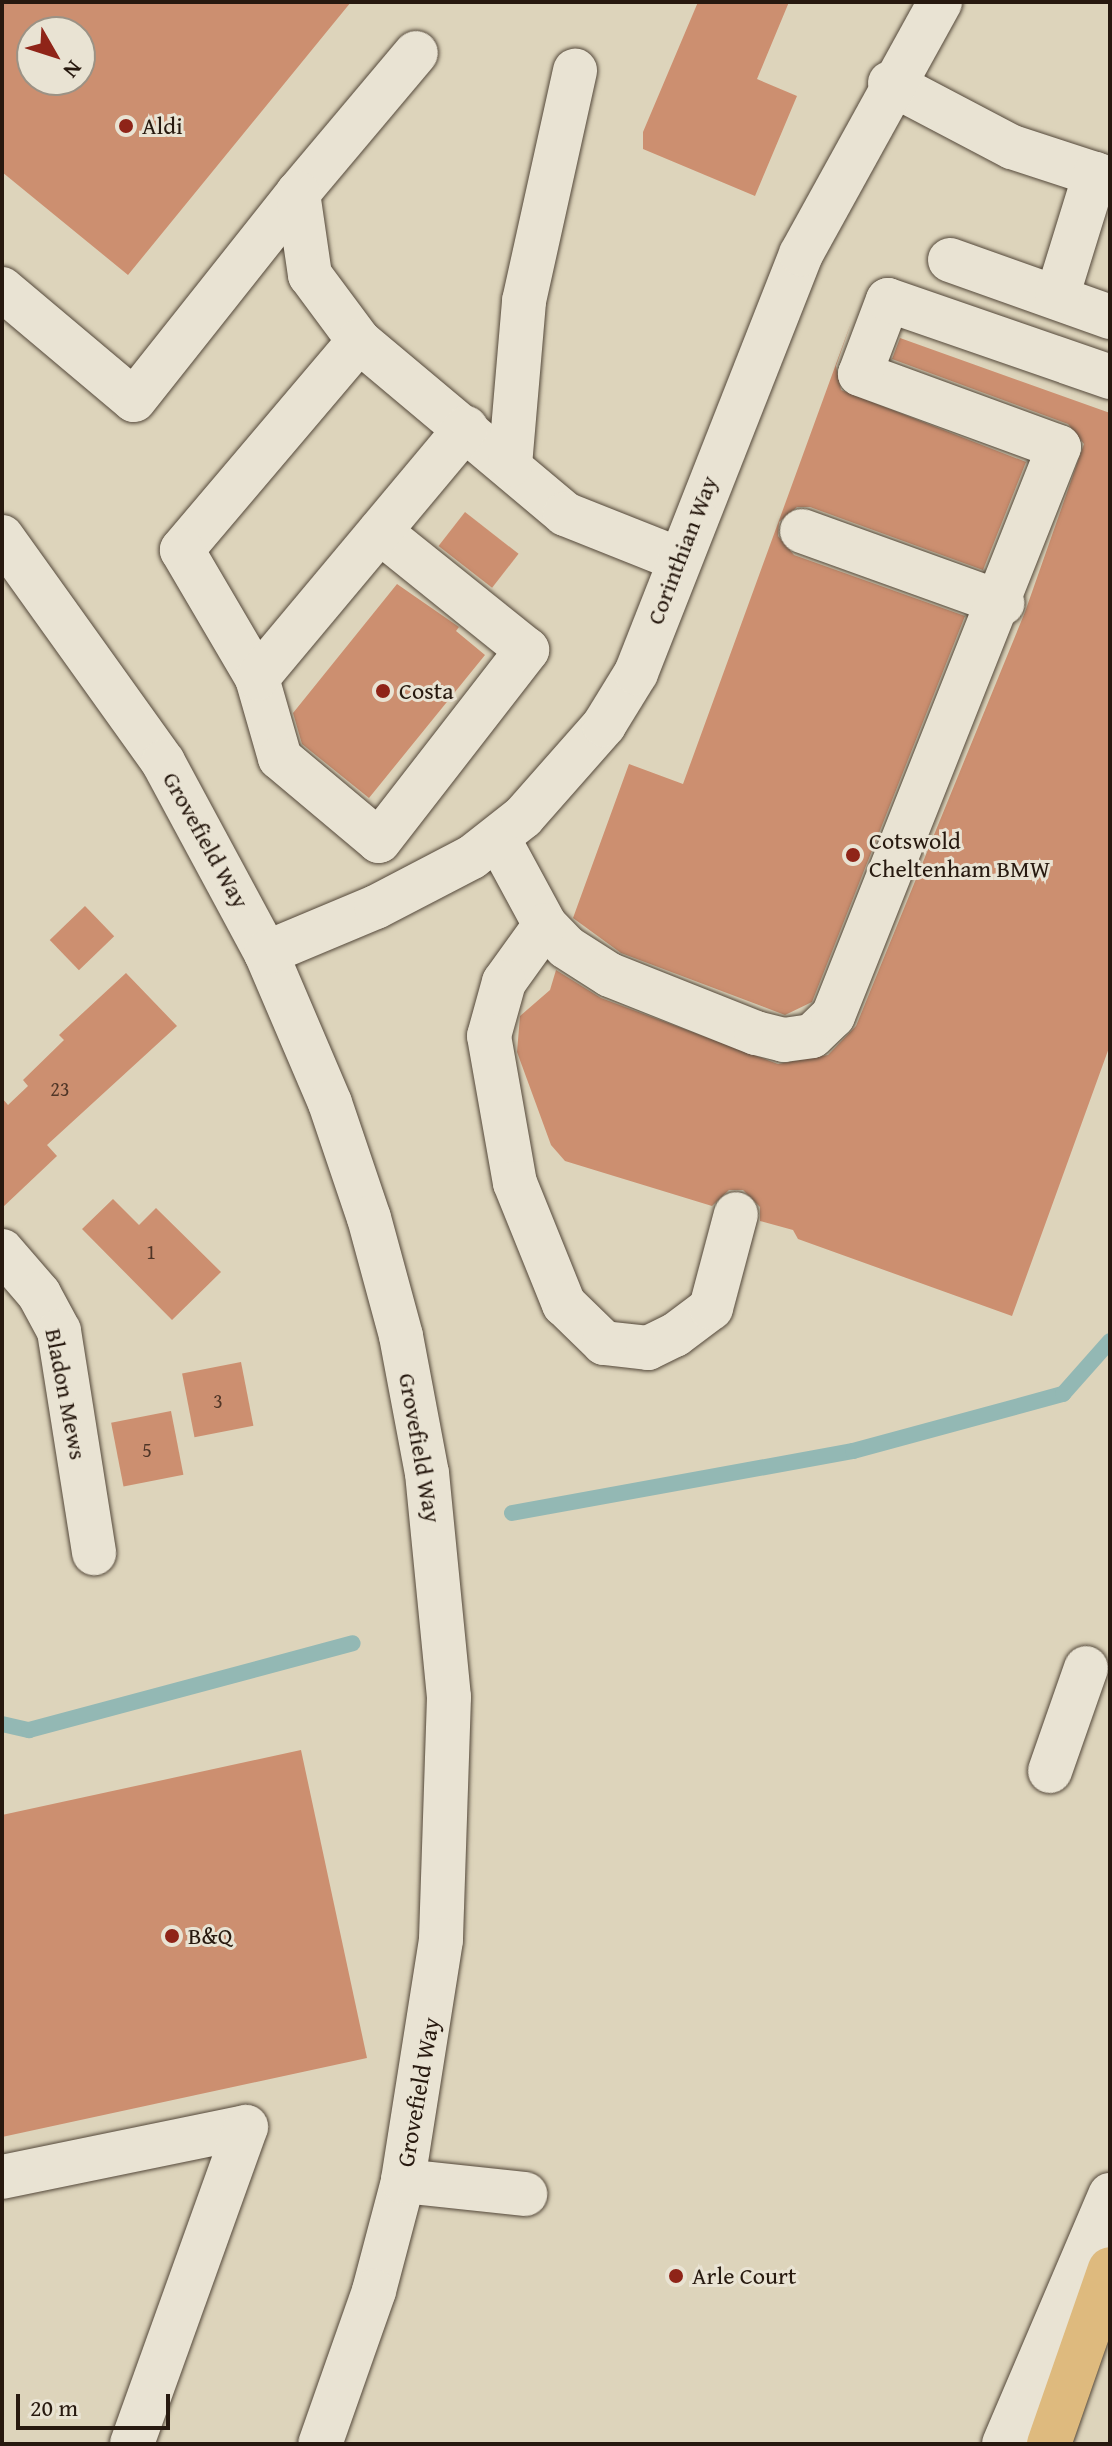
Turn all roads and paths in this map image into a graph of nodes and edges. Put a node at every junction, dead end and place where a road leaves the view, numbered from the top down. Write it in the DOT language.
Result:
graph roads {
  1 [pos="940,2"];
  2 [pos="416,53"];
  3 [pos="575,71"];
  4 [pos="890,83"];
  5 [pos="1102,176"];
  6 [pos="298,193"];
  7 [pos="950,260"];
  8 [pos="2,289"];
  9 [pos="1057,297"];
  10 [pos="1110,317"];
  11 [pos="359,341"];
  12 [pos="1110,377"];
  13 [pos="466,428"];
  14 [pos="510,465"];
  15 [pos="802,531"];
  16 [pos="380,532"];
  17 [pos="2,537"];
  18 [pos="678,559"];
  19 [pos="1002,603"];
  20 [pos="257,678"];
  21 [pos="498,838"];
  22 [pos="545,925"];
  23 [pos="266,953"];
  24 [pos="736,1214"];
  25 [pos="2,1251"];
  26 [pos="94,1553"];
  27 [pos="1086,1668"];
  28 [pos="1050,1771"];
  29 [pos="2,2177"];
  30 [pos="403,2181"];
  31 [pos="525,2194"];
  32 [pos="1110,2195"];
  33 [pos="1110,2269"];
  34 [pos="132,2444"];
  35 [pos="320,2444"];
  36 [pos="1004,2444"];
  37 [pos="1049,2444"];
  1 -- 4 [label="street, Corinthian Way"];
  2 -- 6 [label="street"];
  3 -- 14 [label="street"];
  4 -- 5 [label="street"];
  4 -- 18 [label="street, Corinthian Way"];
  5 -- 9 [label="street"];
  6 -- 8 [label="street"];
  6 -- 11 [label="street"];
  7 -- 9 [label="street"];
  9 -- 10 [label="street"];
  11 -- 13 [label="street"];
  11 -- 20 [label="street"];
  12 -- 19 [label="street"];
  13 -- 14 [label="street"];
  13 -- 16 [label="street"];
  14 -- 18 [label="street"];
  15 -- 19 [label="street"];
  16 -- 20 [label="street"];
  16 -- 20 [label="street"];
  17 -- 23 [label="street, Grovefield Way"];
  18 -- 21 [label="street, Corinthian Way"];
  19 -- 22 [label="street"];
  21 -- 22 [label="street"];
  21 -- 23 [label="street, Corinthian Way"];
  22 -- 24 [label="street"];
  23 -- 30 [label="street, Grovefield Way"];
  25 -- 26 [label="street, Bladon Mews"];
  27 -- 28 [label="street"];
  29 -- 34 [label="street"];
  30 -- 31 [label="street"];
  30 -- 35 [label="street, Grovefield Way"];
  32 -- 36 [label="street"];
  33 -- 37 [label="highway"];
}
